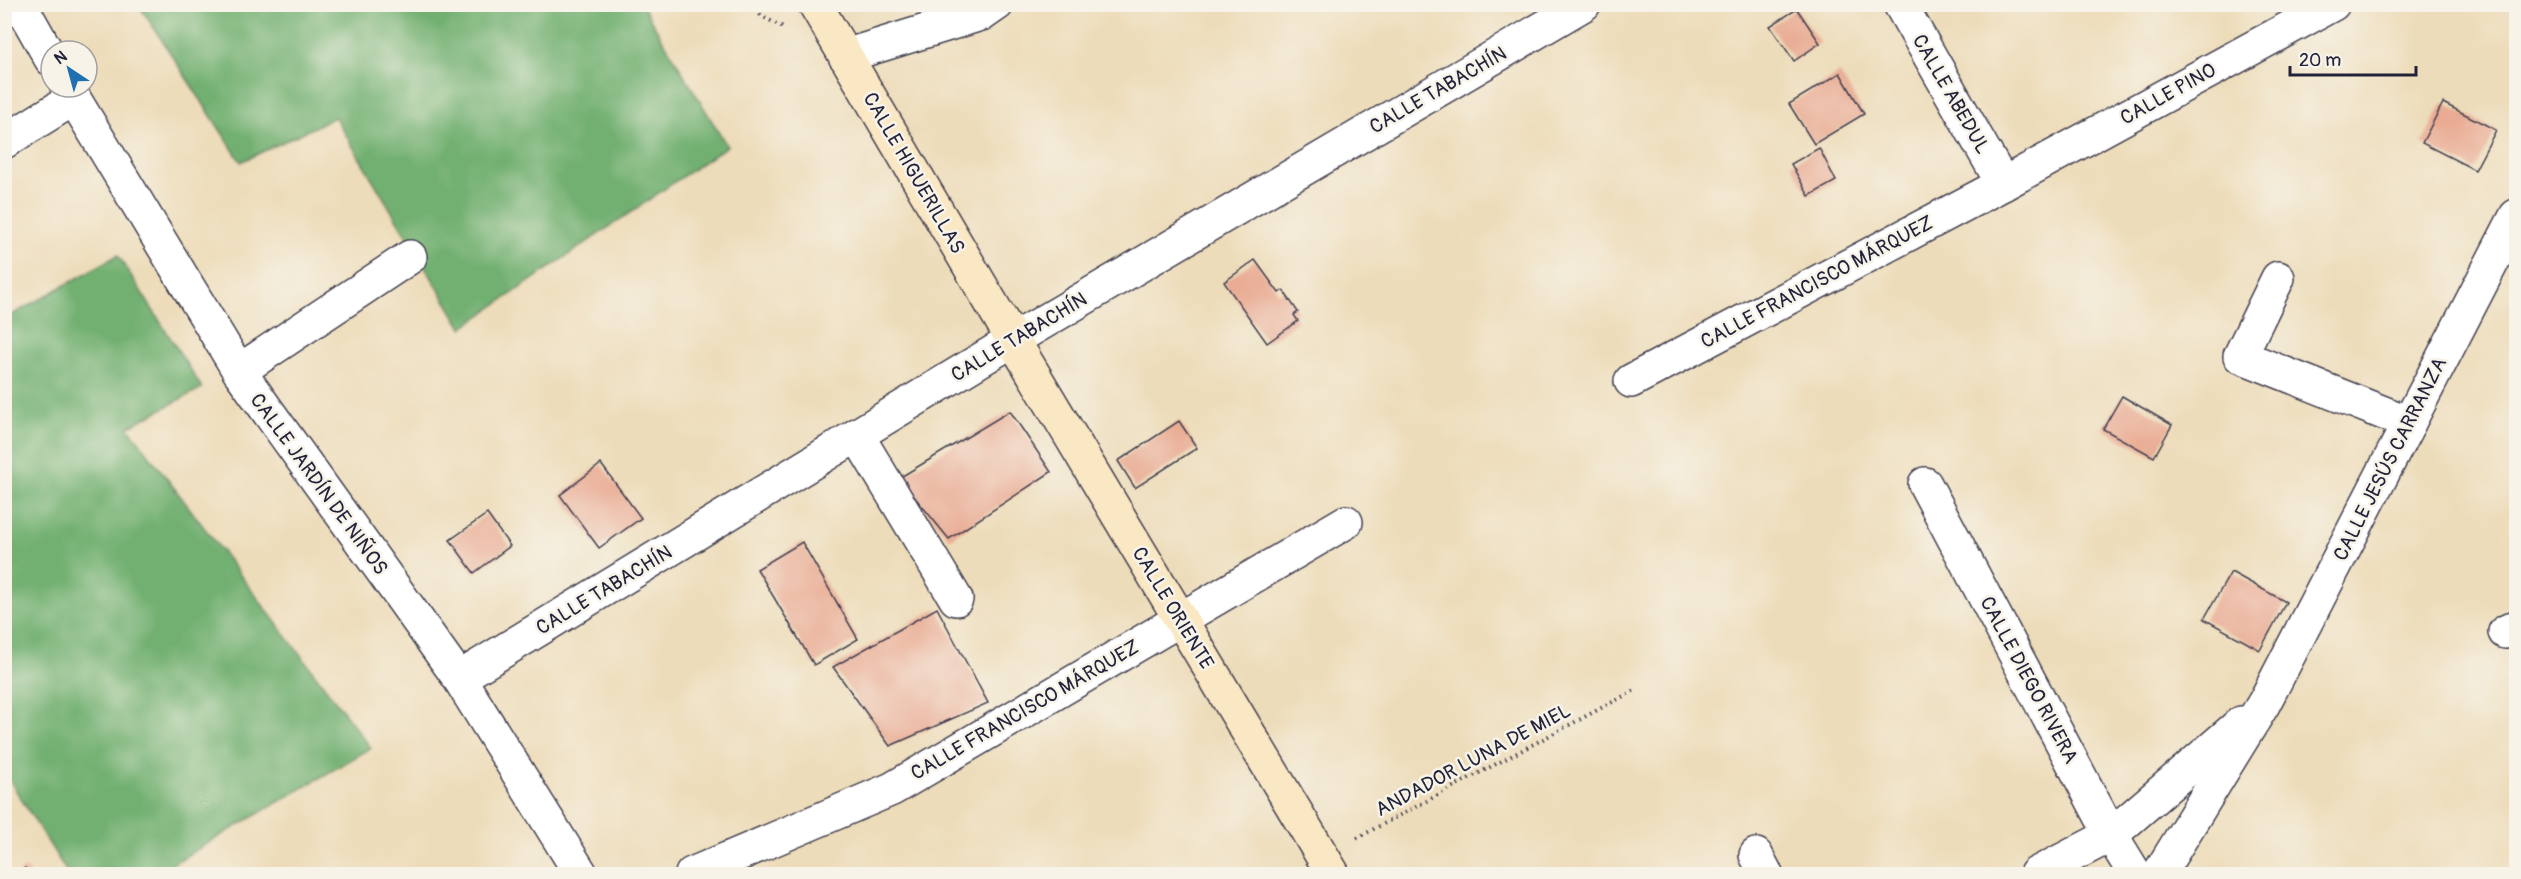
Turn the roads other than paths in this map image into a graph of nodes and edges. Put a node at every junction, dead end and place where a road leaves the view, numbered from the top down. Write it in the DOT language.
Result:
graph roads {
  1 [pos="20,4"];
  2 [pos="815,4"];
  3 [pos="997,4"];
  4 [pos="1584,4"];
  5 [pos="1899,4"];
  6 [pos="2333,4"];
  7 [pos="40,39"];
  8 [pos="845,56"];
  9 [pos="62,99"];
  10 [pos="74,99"];
  11 [pos="4,142"];
  12 [pos="2003,184"];
  13 [pos="2514,231"];
  14 [pos="410,257"];
  15 [pos="2278,278"];
  16 [pos="1012,340"];
  17 [pos="239,371"];
  18 [pos="1631,381"];
  19 [pos="2409,423"];
  20 [pos="857,435"];
  21 [pos="1925,484"];
  22 [pos="1346,522"];
  23 [pos="956,599"];
  24 [pos="1180,619"];
  25 [pos="459,678"];
  26 [pos="2264,703"];
  27 [pos="2111,835"];
  28 [pos="1328,866"];
  29 [pos="581,874"];
  30 [pos="692,874"];
  31 [pos="2036,874"];
  32 [pos="2135,874"];
  33 [pos="2159,874"];
  1 -- 7 [label="street"];
  2 -- 8 [label="main road, CALLE HIGUERILLAS"];
  3 -- 8 [label="street"];
  4 -- 16 [label="street, CALLE TABACHÍN"];
  5 -- 12 [label="street, CALLE ABEDUL"];
  6 -- 12 [label="street, CALLE PINO"];
  8 -- 16 [label="main road, CALLE HIGUERILLAS"];
  9 -- 11 [label="street"];
  10 -- 17 [label="street, CALLE JARDÍN DE NIÑOS"];
  12 -- 18 [label="street, CALLE FRANCISCO MÁRQUEZ"];
  13 -- 19 [label="street, CALLE JESÚS CARRANZA"];
  14 -- 17 [label="street"];
  15 -- 19 [label="street"];
  16 -- 20 [label="street, CALLE TABACHÍN"];
  16 -- 24 [label="main road, CALLE ORIENTE"];
  17 -- 25 [label="street, CALLE JARDÍN DE NIÑOS"];
  19 -- 26 [label="street, CALLE JESÚS CARRANZA"];
  20 -- 23 [label="street"];
  20 -- 25 [label="street, CALLE TABACHÍN"];
  21 -- 27 [label="street, CALLE DIEGO RIVERA"];
  22 -- 24 [label="street, CALLE FRANCISCO MÁRQUEZ"];
  24 -- 28 [label="main road, CALLE ORIENTE"];
  24 -- 30 [label="street, CALLE FRANCISCO MÁRQUEZ"];
  25 -- 29 [label="street, CALLE JARDÍN DE NIÑOS"];
  26 -- 27 [label="street"];
  26 -- 33 [label="street, CALLE JESÚS CARRANZA"];
  27 -- 31 [label="street"];
  27 -- 32 [label="street, CALLE DIEGO RIVERA"];
}
